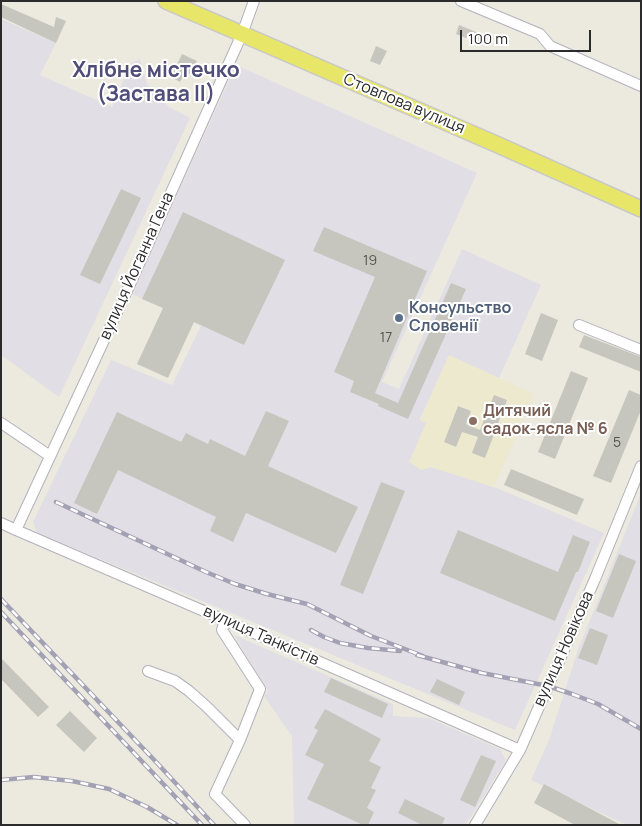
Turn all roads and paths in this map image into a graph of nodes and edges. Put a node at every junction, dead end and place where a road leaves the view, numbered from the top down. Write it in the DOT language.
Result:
graph roads {
  1 [pos="166,1"];
  2 [pos="254,1"];
  3 [pos="462,1"];
  4 [pos="242,34"];
  5 [pos="641,86"];
  6 [pos="641,209"];
  7 [pos="579,325"];
  8 [pos="641,350"];
  9 [pos="1,423"];
  10 [pos="50,456"];
  11 [pos="641,466"];
  12 [pos="1,522"];
  13 [pos="16,530"];
  14 [pos="225,620"];
  15 [pos="148,671"];
  16 [pos="240,740"];
  17 [pos="520,750"];
  18 [pos="245,825"];
  19 [pos="475,825"];
  1 -- 4 [label="main road, Стовпова вулиця"];
  2 -- 4 [label="street, вулиця Йоганна Гена"];
  3 -- 5 [label="street"];
  4 -- 6 [label="main road, Стовпова вулиця"];
  4 -- 10 [label="street, вулиця Йоганна Гена"];
  7 -- 8 [label="street"];
  9 -- 10 [label="street"];
  10 -- 13 [label="street, вулиця Йоганна Гена"];
  11 -- 17 [label="street, вулиця Новікова"];
  12 -- 13 [label="street, вулиця Танкістів"];
  13 -- 14 [label="street, вулиця Танкістів"];
  14 -- 16 [label="street"];
  14 -- 17 [label="street, вулиця Танкістів"];
  15 -- 16 [label="street"];
  16 -- 18 [label="street"];
  17 -- 19 [label="street, вулиця Новікова"];
}
